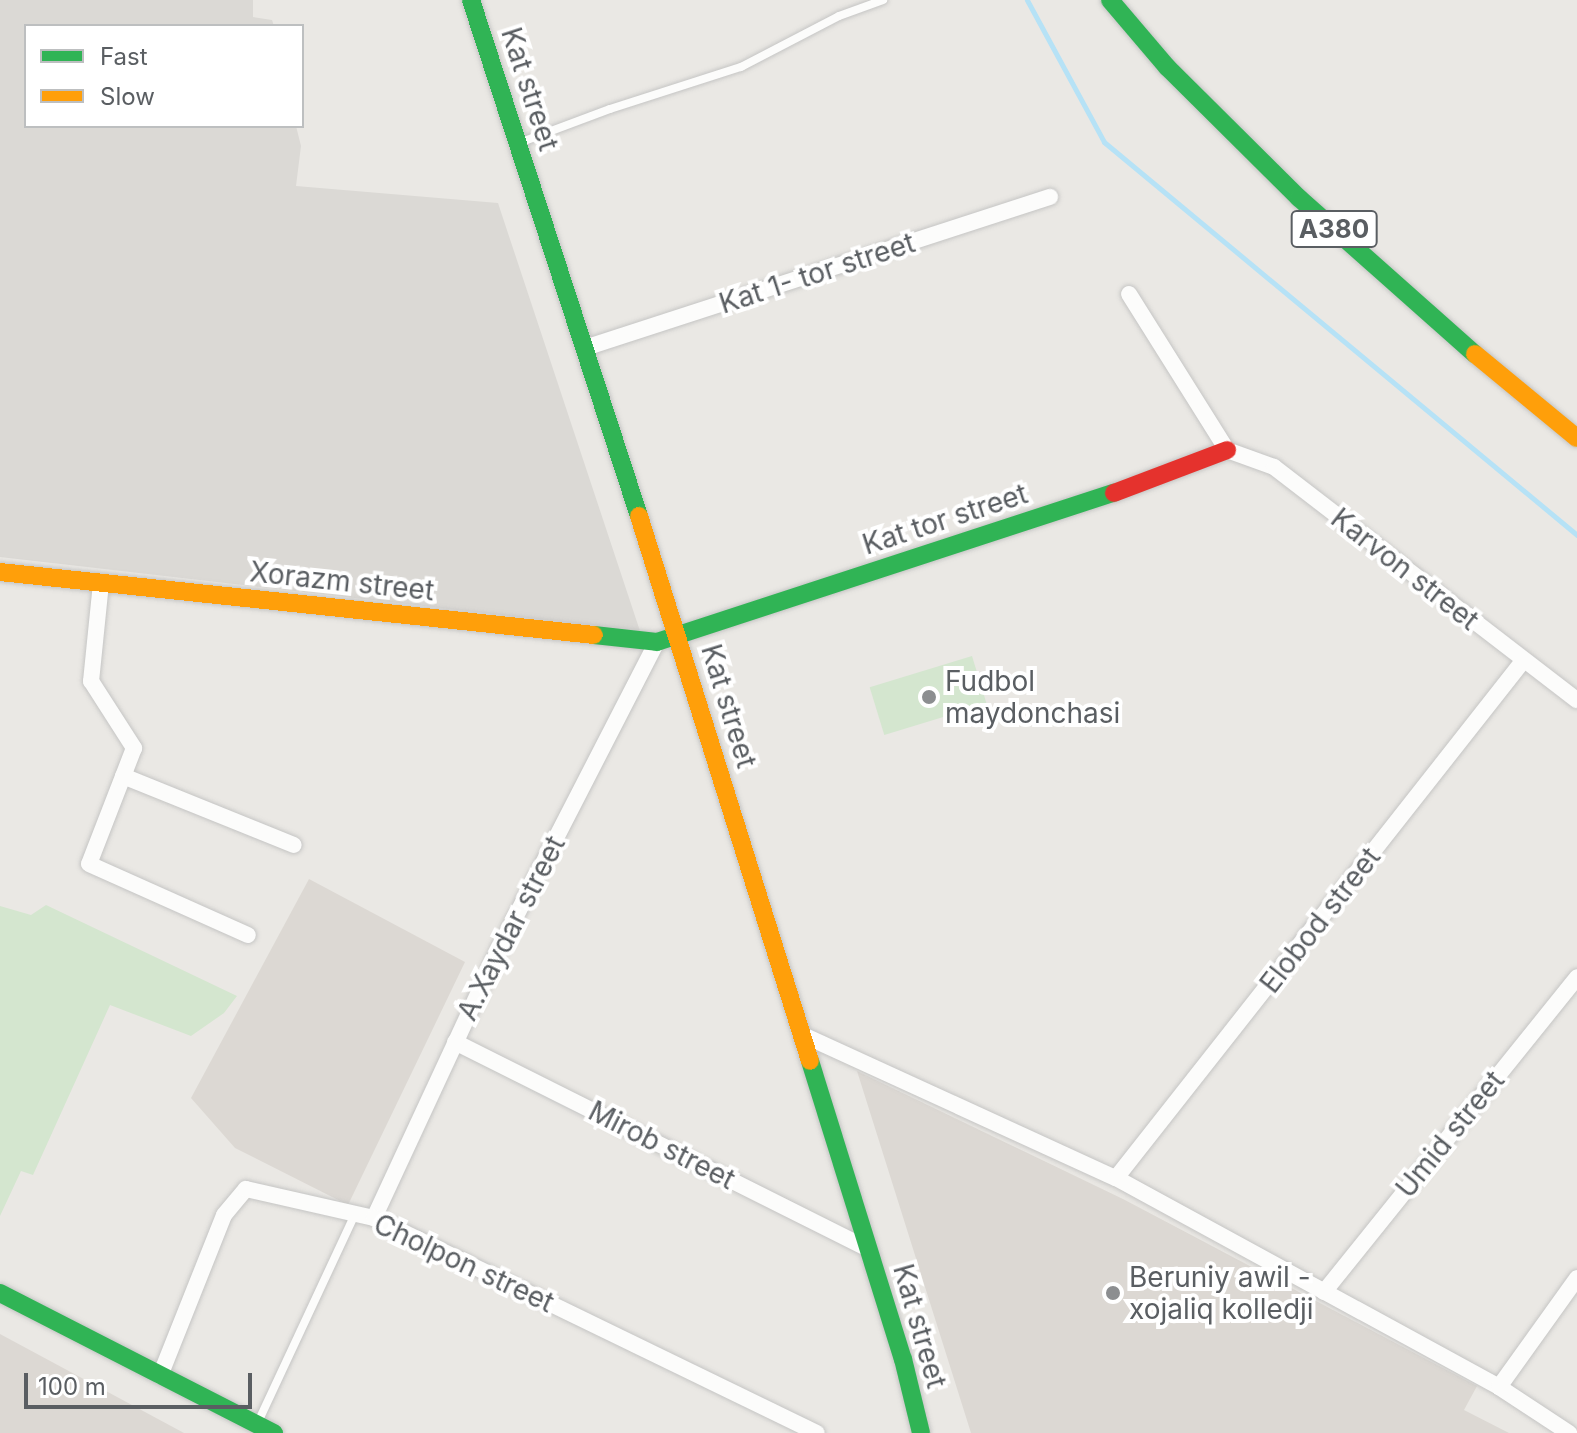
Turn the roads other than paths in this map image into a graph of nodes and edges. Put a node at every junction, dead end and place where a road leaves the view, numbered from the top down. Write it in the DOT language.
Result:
graph roads {
  1 [pos="471,0"];
  2 [pos="883,0"];
  3 [pos="1110,0"];
  4 [pos="518,143"];
  5 [pos="1050,197"];
  6 [pos="1129,294"];
  7 [pos="585,348"];
  8 [pos="1577,438"];
  9 [pos="1227,450"];
  10 [pos="0,572"];
  11 [pos="101,583"];
  12 [pos="678,635"];
  13 [pos="657,642"];
  14 [pos="1523,661"];
  15 [pos="1577,700"];
  16 [pos="123,776"];
  17 [pos="294,845"];
  18 [pos="248,935"];
  19 [pos="1577,977"];
  20 [pos="803,1035"];
  21 [pos="455,1042"];
  22 [pos="1116,1178"];
  23 [pos="355,1214"];
  24 [pos="374,1218"];
  25 [pos="868,1249"];
  26 [pos="1577,1278"];
  27 [pos="1324,1292"];
  28 [pos="1,1295"];
  29 [pos="160,1376"];
  30 [pos="1499,1387"];
  31 [pos="265,1429"];
  32 [pos="816,1433"];
  33 [pos="921,1433"];
  34 [pos="1569,1433"];
  1 -- 4 [label="main road, Kat street"];
  2 -- 4 [label="lane"];
  3 -- 8 [label="main road, A380"];
  4 -- 7 [label="main road, Kat street"];
  5 -- 7 [label="street, Kat 1- tor street"];
  6 -- 9 [label="street"];
  7 -- 12 [label="main road, Kat street"];
  9 -- 12 [label="main road, Kat tor street"];
  9 -- 14 [label="street, Karvon street"];
  10 -- 11 [label="main road, Xorazm street"];
  11 -- 13 [label="main road, Xorazm street"];
  11 -- 16 [label="street"];
  12 -- 13 [label="main road, Xorazm street"];
  12 -- 20 [label="main road, Kat street"];
  13 -- 21 [label="street, A.Xaydar street"];
  14 -- 15 [label="street, Karvon street"];
  14 -- 22 [label="street, Elobod street"];
  16 -- 17 [label="street"];
  16 -- 18 [label="street"];
  19 -- 27 [label="street, Umid street"];
  20 -- 22 [label="street"];
  20 -- 25 [label="main road, Kat street"];
  21 -- 24 [label="street, A.Xaydar street"];
  21 -- 25 [label="street, Mirob street"];
  22 -- 27 [label="street"];
  23 -- 24 [label="street, Cholpon street"];
  23 -- 29 [label="street, Cholpon street"];
  23 -- 31 [label="lane"];
  24 -- 32 [label="street, Cholpon street"];
  25 -- 33 [label="main road, Kat street"];
  26 -- 30 [label="street"];
  27 -- 30 [label="street"];
  28 -- 29 [label="main road"];
  29 -- 31 [label="main road"];
  30 -- 34 [label="street"];
}
